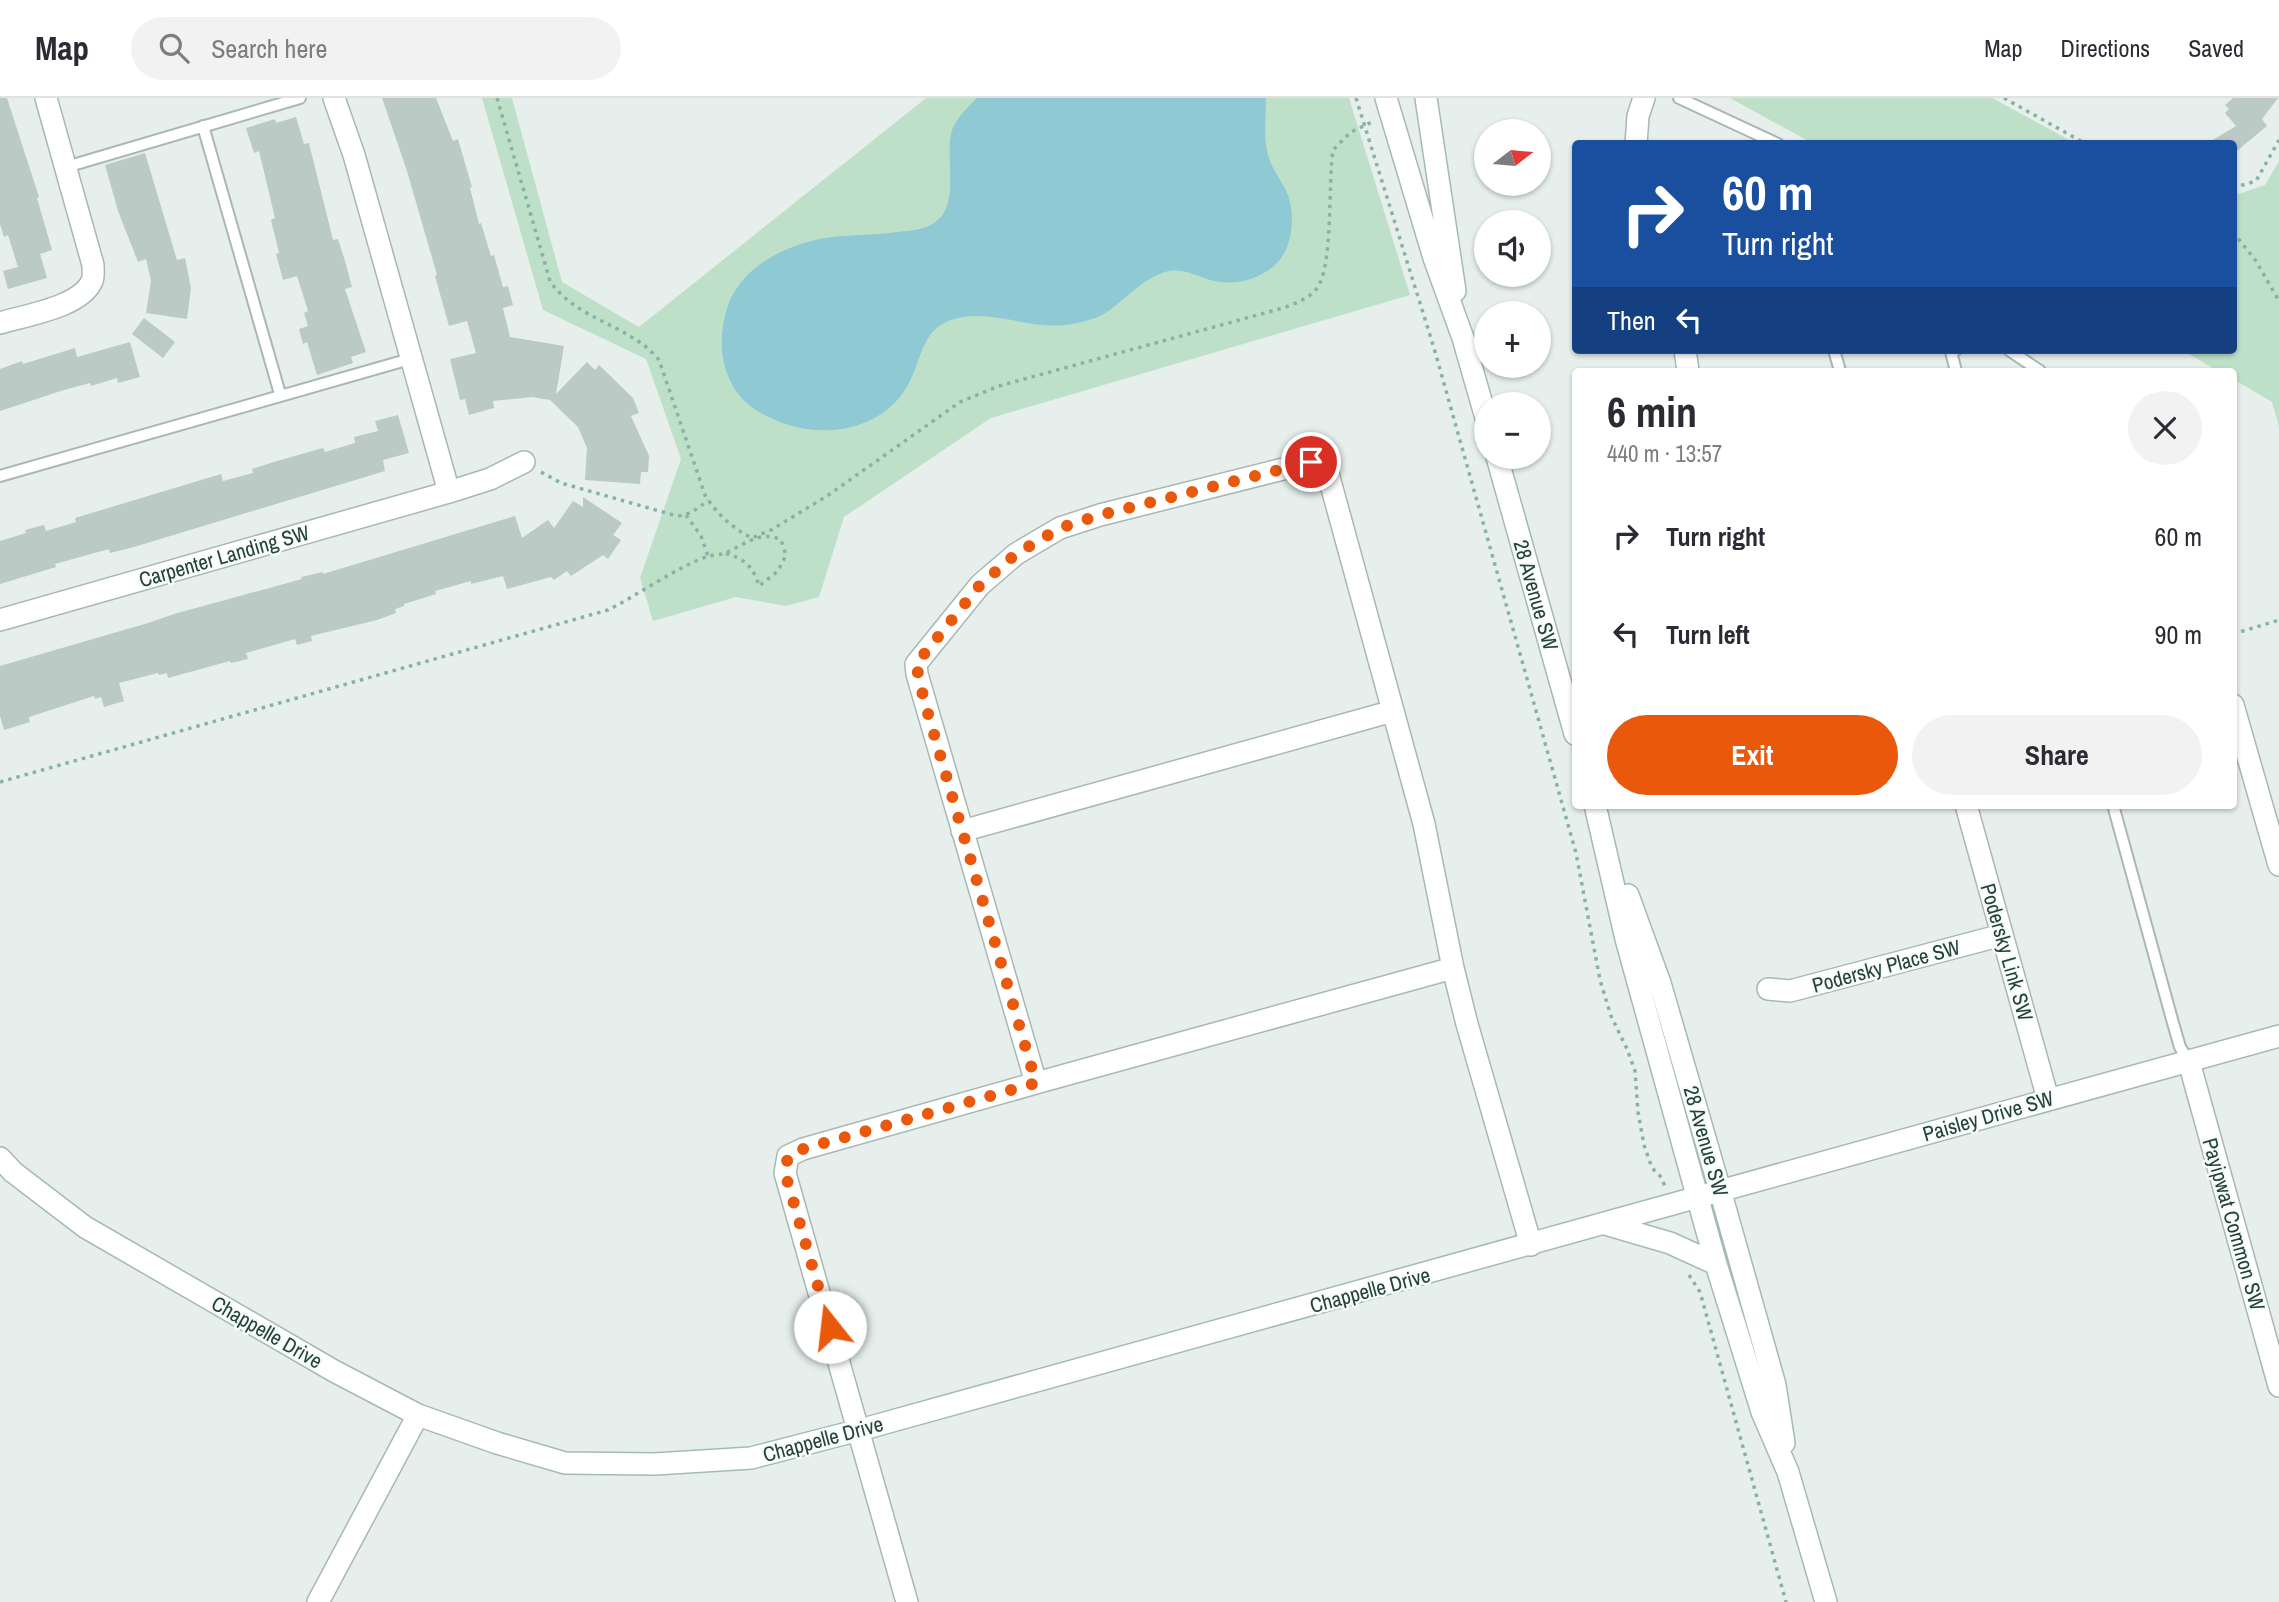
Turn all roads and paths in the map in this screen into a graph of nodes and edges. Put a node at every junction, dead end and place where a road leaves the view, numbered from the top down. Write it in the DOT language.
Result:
graph roads {
  1 [pos="46,98"];
  2 [pos="300,98"];
  3 [pos="334,98"];
  4 [pos="496,98"];
  5 [pos="1356,98"];
  6 [pos="1386,98"];
  7 [pos="1426,98"];
  8 [pos="1644,98"];
  9 [pos="1679,98"];
  10 [pos="2004,98"];
  11 [pos="1379,118"];
  12 [pos="1364,124"];
  13 [pos="203,126"];
  14 [pos="1636,140"];
  15 [pos="1769,140"];
  16 [pos="2079,140"];
  17 [pos="2279,140"];
  18 [pos="66,167"];
  19 [pos="2237,187"];
  20 [pos="2237,237"];
  21 [pos="2279,301"];
  22 [pos="0,323"];
  23 [pos="1463,338"];
  24 [pos="2015,354"];
  25 [pos="410,359"];
  26 [pos="2036,368"];
  27 [pos="1479,392"];
  28 [pos="281,394"];
  29 [pos="523,462"];
  30 [pos="1500,469"];
  31 [pos="0,476"];
  32 [pos="449,492"];
  33 [pos="708,500"];
  34 [pos="686,515"];
  35 [pos="752,538"];
  36 [pos="724,553"];
  37 [pos="708,556"];
  38 [pos="0,620"];
  39 [pos="2279,620"];
  40 [pos="2237,633"];
  41 [pos="1393,711"];
  42 [pos="2237,719"];
  43 [pos="1572,723"];
  44 [pos="0,782"];
  45 [pos="1967,809"];
  46 [pos="2113,809"];
  47 [pos="1597,811"];
  48 [pos="962,831"];
  49 [pos="2279,865"];
  50 [pos="2003,935"];
  51 [pos="1453,968"];
  52 [pos="1768,989"];
  53 [pos="2279,1036"];
  54 [pos="2189,1062"];
  55 [pos="1036,1083"];
  56 [pos="2048,1099"];
  57 [pos="0,1158"];
  58 [pos="1660,1176"];
  59 [pos="1720,1191"];
  60 [pos="1698,1197"];
  61 [pos="1605,1224"];
  62 [pos="1531,1245"];
  63 [pos="1716,1264"];
  64 [pos="1685,1272"];
  65 [pos="2279,1385"];
  66 [pos="418,1415"];
  67 [pos="860,1430"];
  68 [pos="1788,1472"];
  69 [pos="318,1602"];
  70 [pos="907,1602"];
  71 [pos="1786,1602"];
  72 [pos="1826,1602"];
  1 -- 18 [label="street"];
  2 -- 13 [label="lane"];
  3 -- 25 [label="street"];
  4 -- 33 [label="path"];
  5 -- 12 [label="path"];
  6 -- 23 [label="street"];
  7 -- 23 [label="street"];
  8 -- 14 [label="street"];
  9 -- 15 [label="lane"];
  10 -- 16 [label="path"];
  11 -- 12 [label="path"];
  12 -- 35 [label="path"];
  12 -- 58 [label="path"];
  13 -- 18 [label="lane"];
  13 -- 28 [label="lane"];
  17 -- 19 [label="path"];
  18 -- 22 [label="street"];
  20 -- 21 [label="path"];
  23 -- 27 [label="street"];
  24 -- 26 [label="lane"];
  25 -- 28 [label="lane"];
  25 -- 32 [label="street"];
  28 -- 31 [label="lane"];
  29 -- 32 [label="street, Carpenter Landing SW"];
  29 -- 34 [label="path"];
  30 -- 43 [label="street, 28 Avenue SW"];
  32 -- 38 [label="street, Carpenter Landing SW"];
  33 -- 34 [label="path"];
  33 -- 35 [label="path"];
  34 -- 37 [label="path"];
  35 -- 36 [label="path"];
  35 -- 36 [label="path"];
  36 -- 37 [label="path"];
  37 -- 44 [label="path"];
  39 -- 40 [label="path"];
  41 -- 48 [label="street"];
  41 -- 48 [label="street"];
  41 -- 51 [label="street"];
  42 -- 49 [label="street"];
  45 -- 50 [label="street, Podersky Link SW"];
  46 -- 54 [label="lane"];
  47 -- 59 [label="street, 28 Avenue SW"];
  47 -- 60 [label="street, 28 Avenue SW"];
  48 -- 55 [label="street"];
  50 -- 52 [label="street, Podersky Place SW"];
  50 -- 56 [label="street, Podersky Link SW"];
  51 -- 55 [label="street"];
  51 -- 62 [label="street"];
  53 -- 54 [label="street, Paisley Drive SW"];
  54 -- 56 [label="street, Paisley Drive SW"];
  54 -- 65 [label="street, Payipwat Common SW"];
  55 -- 67 [label="street"];
  56 -- 59 [label="street, Paisley Drive SW"];
  57 -- 66 [label="street, Chappelle Drive"];
  59 -- 60 [label="street, Paisley Drive SW"];
  59 -- 68 [label="street, 28 Avenue SW"];
  60 -- 61 [label="street, Chappelle Drive"];
  60 -- 63 [label="street, 28 Avenue SW"];
  61 -- 62 [label="street, Chappelle Drive"];
  61 -- 63 [label="street"];
  62 -- 67 [label="street, Chappelle Drive"];
  63 -- 68 [label="street, 28 Avenue SW"];
  64 -- 71 [label="path"];
  66 -- 67 [label="street, Chappelle Drive"];
  66 -- 69 [label="street"];
  67 -- 70 [label="street"];
  68 -- 72 [label="street, 28 Avenue SW"];
}
